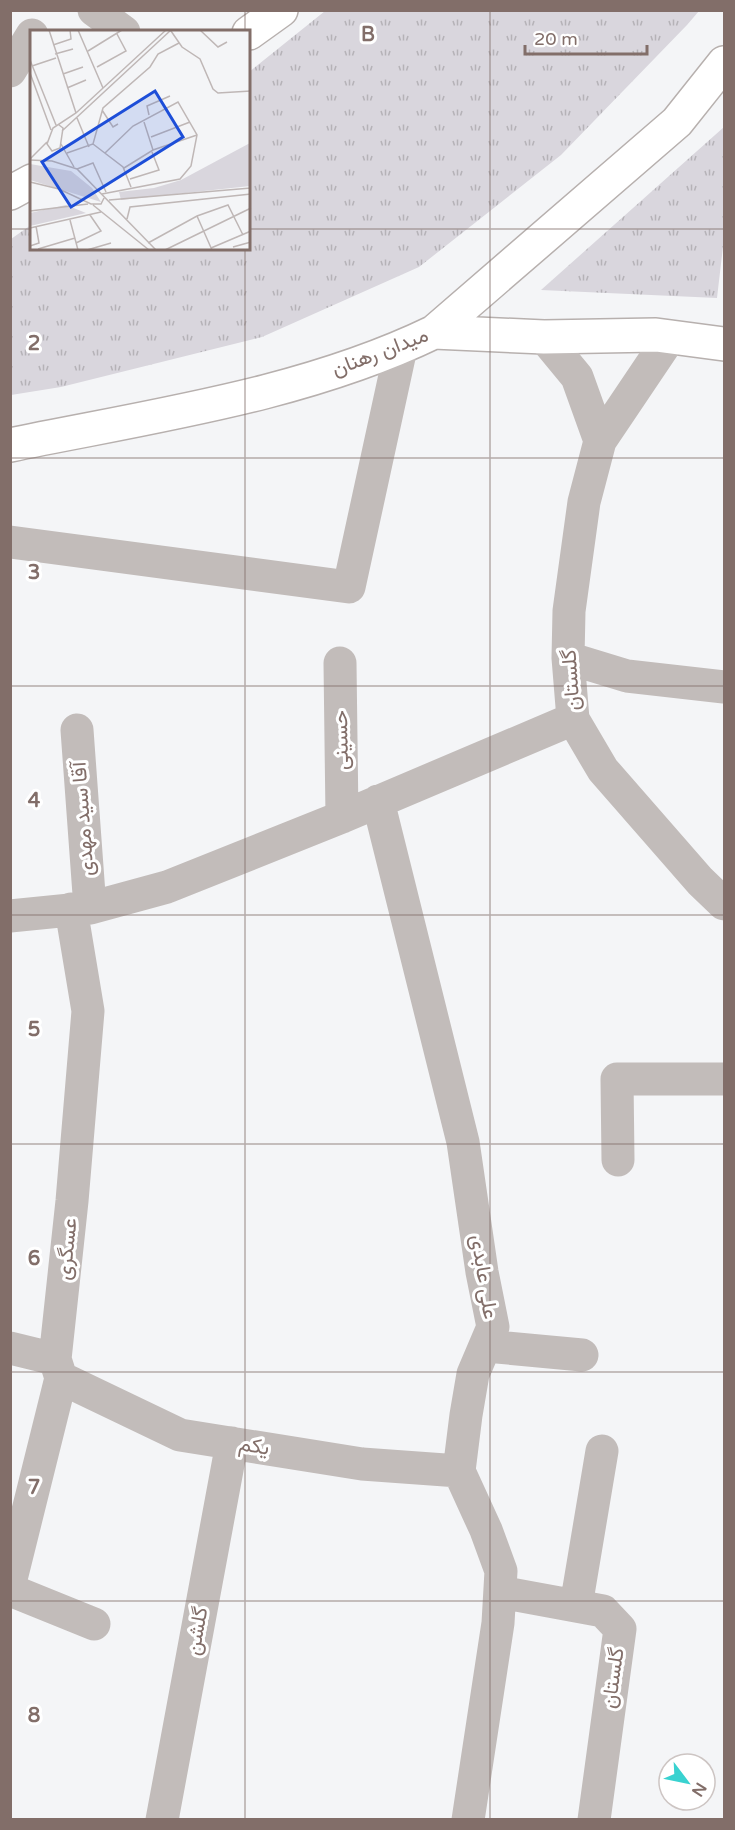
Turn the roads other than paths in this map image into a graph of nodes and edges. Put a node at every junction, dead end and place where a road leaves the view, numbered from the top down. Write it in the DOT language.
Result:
graph roads {
  1 [pos="45,10"];
  2 [pos="94,10"];
  3 [pos="281,10"];
  4 [pos="34,30"];
  5 [pos="121,30"];
  6 [pos="250,32"];
  7 [pos="30,36"];
  8 [pos="724,63"];
  9 [pos="10,71"];
  10 [pos="30,182"];
  11 [pos="10,193"];
  12 [pos="434,332"];
  13 [pos="544,337"];
  14 [pos="670,337"];
  15 [pos="724,344"];
  16 [pos="401,348"];
  17 [pos="600,441"];
  18 [pos="10,445"];
  19 [pos="10,542"];
  20 [pos="568,658"];
  21 [pos="340,663"];
  22 [pos="724,687"];
  23 [pos="573,719"];
  24 [pos="77,730"];
  25 [pos="378,801"];
  26 [pos="342,817"];
  27 [pos="724,904"];
  28 [pos="81,909"];
  29 [pos="10,916"];
  30 [pos="724,1079"];
  31 [pos="618,1160"];
  32 [pos="486,1346"];
  33 [pos="10,1348"];
  34 [pos="582,1355"];
  35 [pos="58,1368"];
  36 [pos="232,1443"];
  37 [pos="602,1451"];
  38 [pos="459,1471"];
  39 [pos="10,1583"];
  40 [pos="10,1590"];
  41 [pos="500,1592"];
  42 [pos="576,1606"];
  43 [pos="94,1624"];
  44 [pos="162,1820"];
  45 [pos="468,1820"];
  46 [pos="594,1820"];
  1 -- 4 [label="street"];
  2 -- 5 [label="street"];
  3 -- 6 [label="main road"];
  7 -- 9 [label="street"];
  8 -- 12 [label="main road, میدان رهنان"];
  10 -- 11 [label="main road"];
  12 -- 13 [label="main road"];
  12 -- 16 [label="main road, میدان رهنان"];
  13 -- 14 [label="main road"];
  13 -- 17 [label="street"];
  14 -- 15 [label="main road"];
  14 -- 17 [label="street, گلستان"];
  16 -- 18 [label="main road, میدان رهنان"];
  16 -- 19 [label="street"];
  17 -- 20 [label="street, گلستان"];
  20 -- 22 [label="street"];
  20 -- 23 [label="street, گلستان"];
  21 -- 26 [label="street, حسینی"];
  23 -- 25 [label="street"];
  23 -- 27 [label="street, گلستان"];
  24 -- 28 [label="street, آقا سید مهدی"];
  25 -- 26 [label="street"];
  25 -- 32 [label="street, علی عابدی"];
  26 -- 28 [label="street"];
  28 -- 29 [label="street"];
  28 -- 35 [label="street, عسگری"];
  30 -- 31 [label="street"];
  32 -- 34 [label="street"];
  32 -- 38 [label="street, علی عابدی"];
  33 -- 35 [label="street, یکم"];
  35 -- 36 [label="street, یکم"];
  35 -- 39 [label="street, عسگری"];
  36 -- 38 [label="street, یکم"];
  36 -- 44 [label="street, گلشن"];
  37 -- 42 [label="street"];
  38 -- 41 [label="street"];
  40 -- 43 [label="street"];
  41 -- 42 [label="street, گلستان"];
  41 -- 45 [label="street"];
  42 -- 46 [label="street, گلستان"];
}
